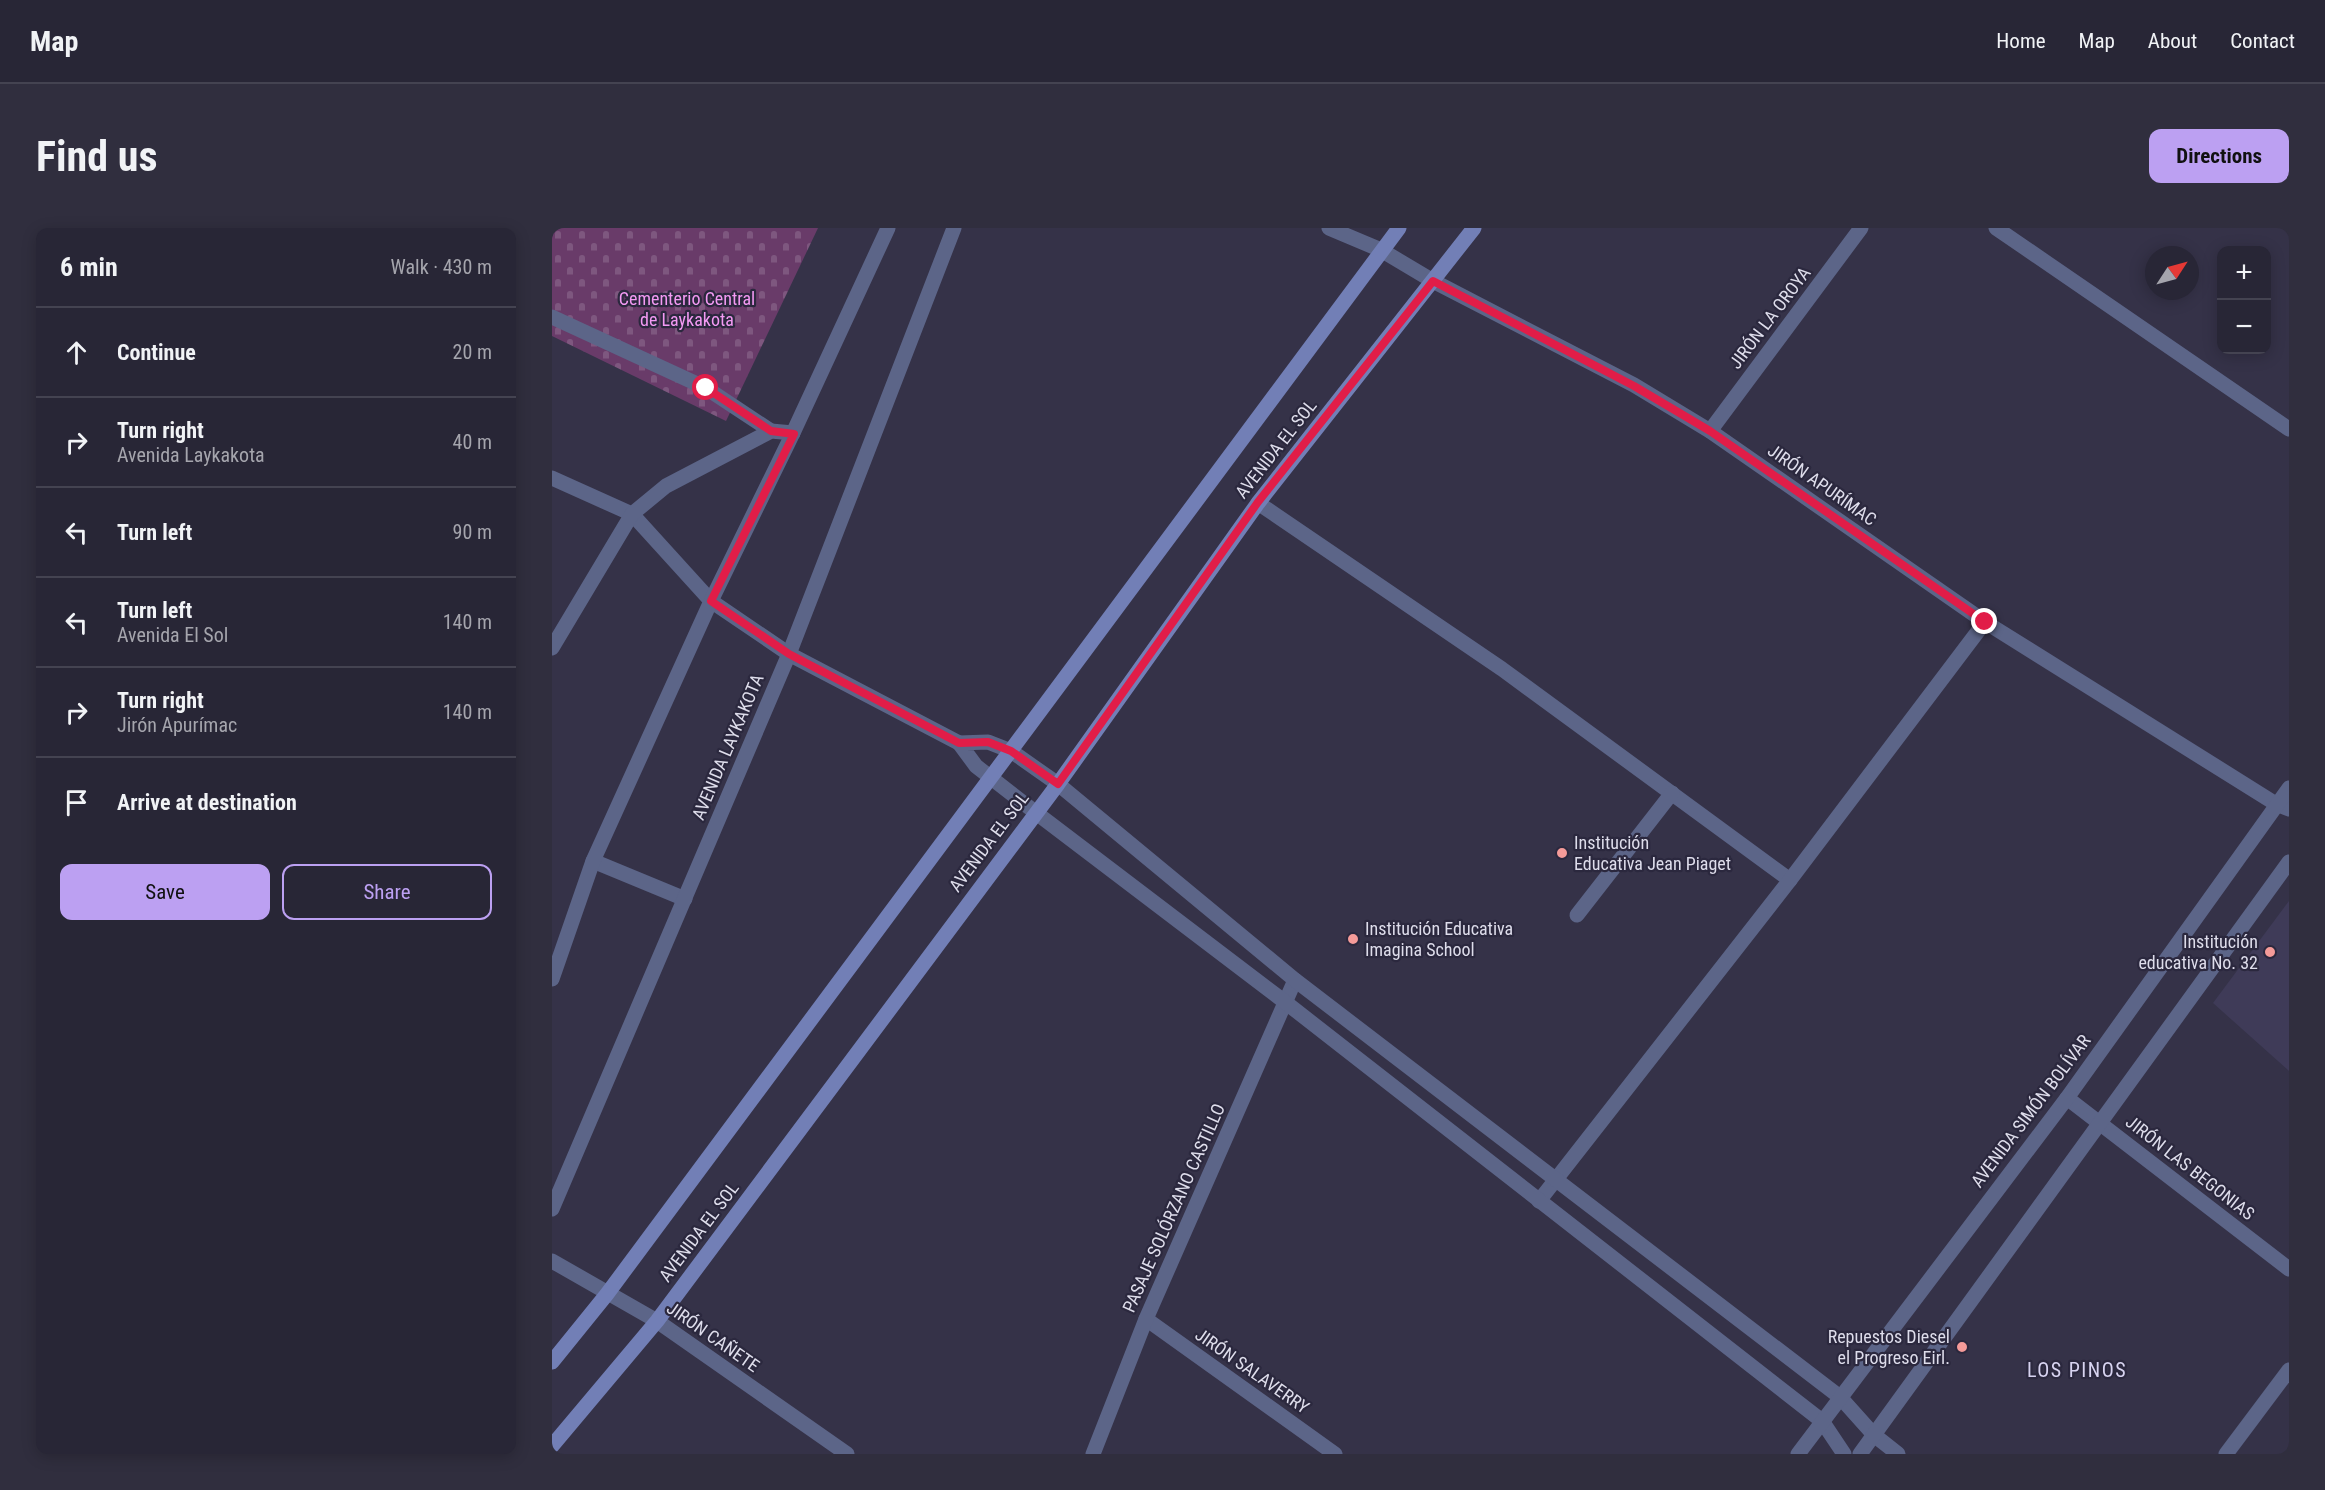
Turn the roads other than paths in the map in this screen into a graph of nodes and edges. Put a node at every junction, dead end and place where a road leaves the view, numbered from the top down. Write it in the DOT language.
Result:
graph roads {
  1 [pos="888,228"];
  2 [pos="954,228"];
  3 [pos="1329,228"];
  4 [pos="1399,228"];
  5 [pos="1474,228"];
  6 [pos="1861,228"];
  7 [pos="1996,228"];
  8 [pos="1381,250"];
  9 [pos="1433,281"];
  10 [pos="552,317"];
  11 [pos="2289,429"];
  12 [pos="771,431"];
  13 [pos="1710,431"];
  14 [pos="794,434"];
  15 [pos="552,478"];
  16 [pos="1258,502"];
  17 [pos="632,514"];
  18 [pos="711,601"];
  19 [pos="1985,622"];
  20 [pos="552,648"];
  21 [pos="789,654"];
  22 [pos="959,743"];
  23 [pos="1011,751"];
  24 [pos="992,778"];
  25 [pos="1058,784"];
  26 [pos="2289,788"];
  27 [pos="1672,793"];
  28 [pos="2283,807"];
  29 [pos="1035,812"];
  30 [pos="593,861"];
  31 [pos="2289,862"];
  32 [pos="1790,880"];
  33 [pos="685,899"];
  34 [pos="1577,915"];
  35 [pos="552,979"];
  36 [pos="1295,980"];
  37 [pos="1285,1002"];
  38 [pos="2067,1098"];
  39 [pos="2100,1123"];
  40 [pos="1555,1181"];
  41 [pos="1539,1201"];
  42 [pos="552,1209"];
  43 [pos="552,1261"];
  44 [pos="2289,1269"];
  45 [pos="607,1294"];
  46 [pos="1146,1319"];
  47 [pos="657,1321"];
  48 [pos="552,1362"];
  49 [pos="2289,1370"];
  50 [pos="1840,1397"];
  51 [pos="1822,1421"];
  52 [pos="1874,1435"];
  53 [pos="552,1446"];
  54 [pos="848,1454"];
  55 [pos="1093,1454"];
  56 [pos="1335,1454"];
  57 [pos="1798,1454"];
  58 [pos="1844,1454"];
  59 [pos="1860,1454"];
  60 [pos="1898,1454"];
  61 [pos="2226,1454"];
  1 -- 14 [label="street"];
  2 -- 21 [label="street, AVENIDA LAYKAKOTA"];
  3 -- 8 [label="street, JIRÓN APURÍMAC"];
  4 -- 8 [label="main road, AVENIDA EL SOL"];
  5 -- 9 [label="main road, AVENIDA EL SOL"];
  6 -- 13 [label="street, JIRÓN LA OROYA"];
  7 -- 11 [label="street"];
  8 -- 9 [label="street, JIRÓN APURÍMAC"];
  8 -- 23 [label="main road, AVENIDA EL SOL"];
  9 -- 13 [label="street, JIRÓN APURÍMAC"];
  9 -- 16 [label="main road, AVENIDA EL SOL"];
  10 -- 12 [label="street"];
  12 -- 14 [label="street"];
  12 -- 17 [label="street"];
  13 -- 19 [label="street, JIRÓN APURÍMAC"];
  14 -- 18 [label="street"];
  15 -- 17 [label="street"];
  16 -- 25 [label="main road, AVENIDA EL SOL"];
  16 -- 27 [label="street"];
  17 -- 18 [label="street"];
  17 -- 20 [label="street"];
  18 -- 21 [label="street"];
  18 -- 30 [label="street"];
  19 -- 28 [label="street, JIRÓN APURÍMAC"];
  19 -- 32 [label="street"];
  21 -- 22 [label="street"];
  21 -- 33 [label="street, AVENIDA LAYKAKOTA"];
  22 -- 23 [label="street"];
  22 -- 24 [label="street"];
  23 -- 24 [label="main road, AVENIDA EL SOL"];
  23 -- 25 [label="street"];
  24 -- 29 [label="street"];
  24 -- 45 [label="main road, AVENIDA EL SOL"];
  25 -- 29 [label="main road, AVENIDA EL SOL"];
  25 -- 36 [label="street"];
  26 -- 28 [label="street, AVENIDA SIMÓN BOLÍVAR"];
  27 -- 32 [label="street"];
  27 -- 34 [label="street"];
  28 -- 38 [label="street, AVENIDA SIMÓN BOLÍVAR"];
  29 -- 37 [label="street"];
  29 -- 47 [label="main road, AVENIDA EL SOL"];
  30 -- 33 [label="street"];
  30 -- 35 [label="street"];
  31 -- 39 [label="street"];
  32 -- 40 [label="street"];
  33 -- 42 [label="street, AVENIDA LAYKAKOTA"];
  36 -- 37 [label="street, PASAJE SOLÓRZANO CASTILLO"];
  36 -- 40 [label="street"];
  37 -- 41 [label="street"];
  37 -- 46 [label="street, PASAJE SOLÓRZANO CASTILLO"];
  38 -- 39 [label="street, JIRÓN LAS BEGONIAS"];
  38 -- 50 [label="street, AVENIDA SIMÓN BOLÍVAR"];
  39 -- 44 [label="street, JIRÓN LAS BEGONIAS"];
  39 -- 52 [label="street"];
  40 -- 41 [label="street"];
  40 -- 50 [label="street"];
  41 -- 51 [label="street"];
  43 -- 45 [label="street, JIRÓN CAÑETE"];
  45 -- 47 [label="street, JIRÓN CAÑETE"];
  45 -- 48 [label="main road, AVENIDA EL SOL"];
  46 -- 55 [label="street, PASAJE SOLÓRZANO CASTILLO"];
  46 -- 56 [label="street, JIRÓN SALAVERRY"];
  47 -- 53 [label="main road, AVENIDA EL SOL"];
  47 -- 54 [label="street, JIRÓN CAÑETE"];
  49 -- 61 [label="street"];
  50 -- 51 [label="street, AVENIDA SIMÓN BOLÍVAR"];
  50 -- 52 [label="street"];
  51 -- 57 [label="street, AVENIDA SIMÓN BOLÍVAR"];
  51 -- 58 [label="street"];
  52 -- 59 [label="street"];
  52 -- 60 [label="street"];
}
